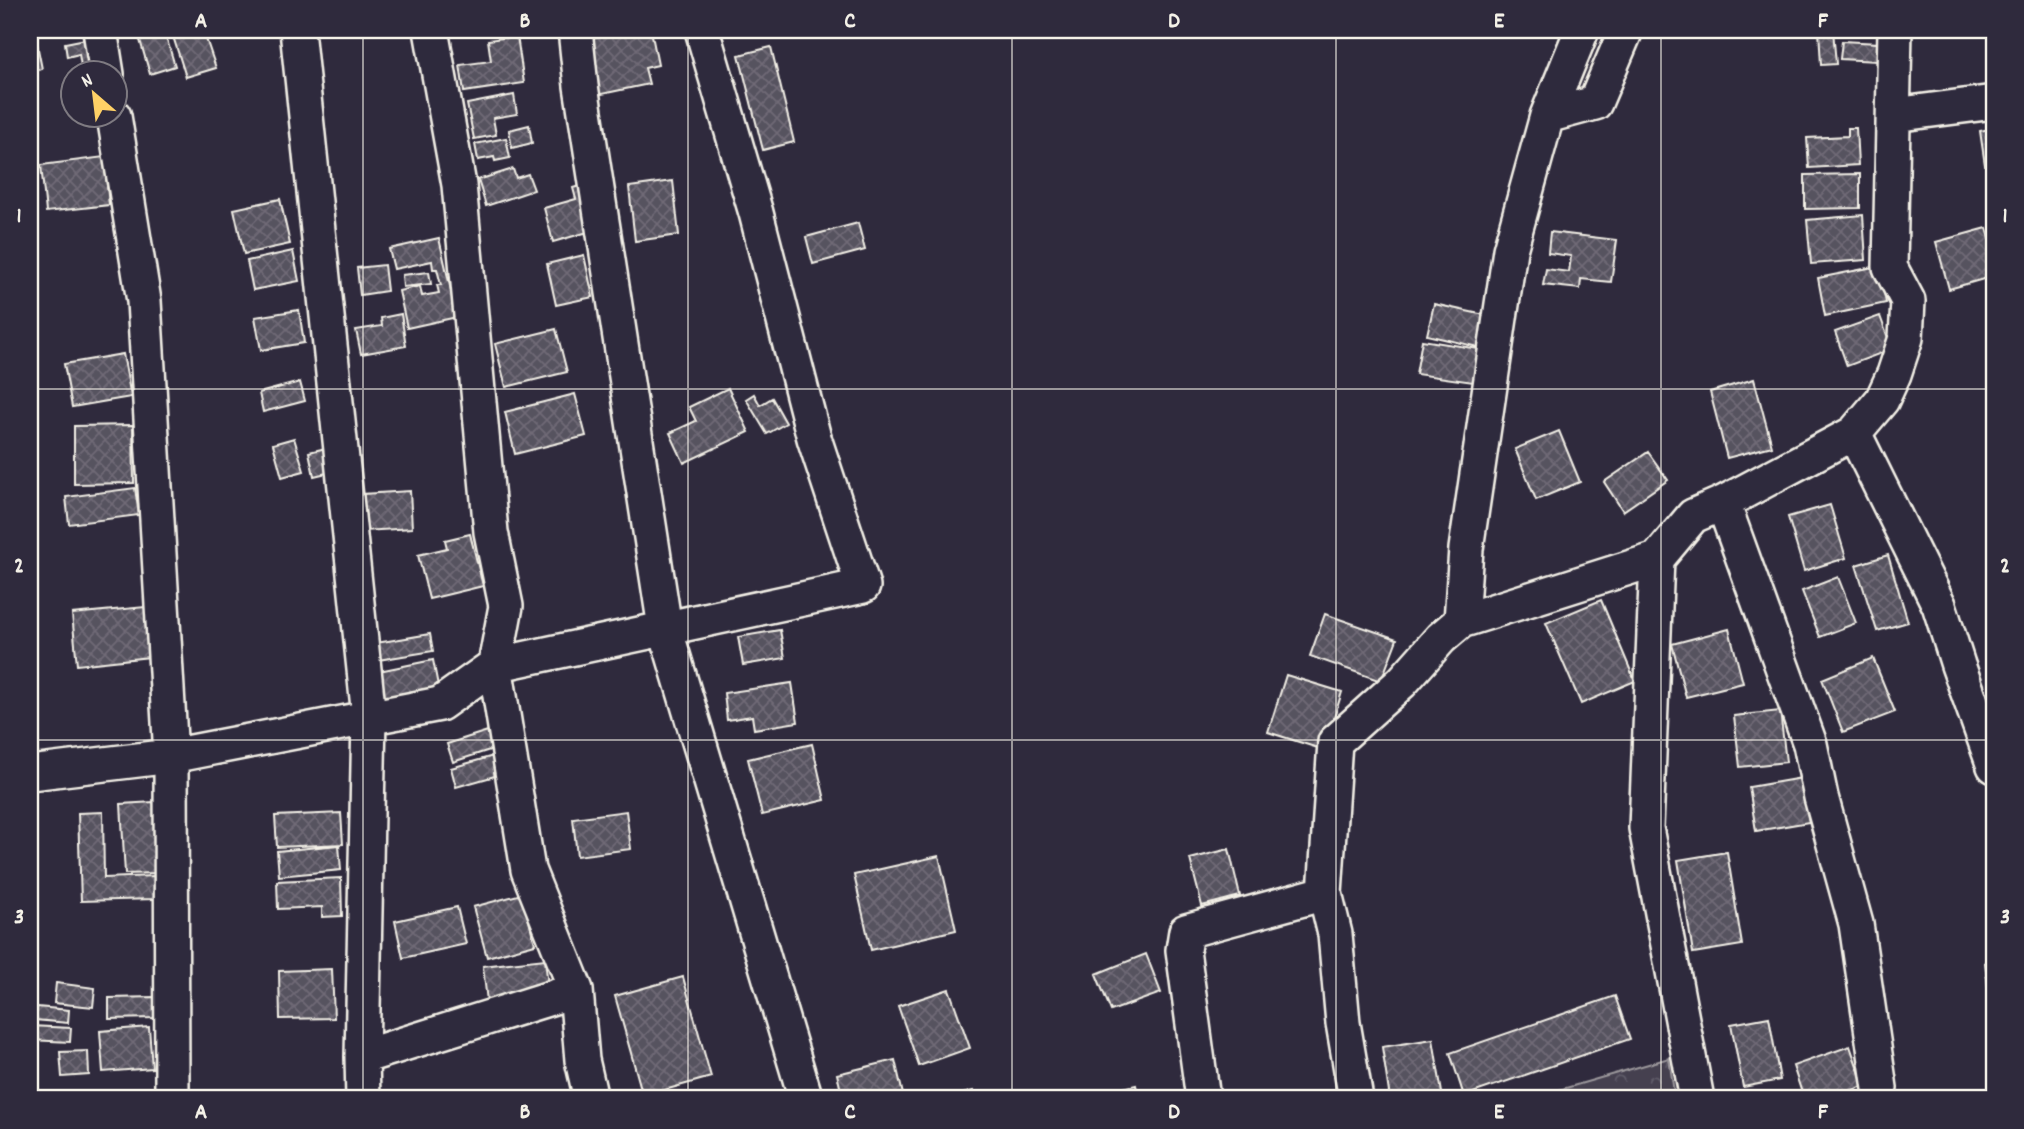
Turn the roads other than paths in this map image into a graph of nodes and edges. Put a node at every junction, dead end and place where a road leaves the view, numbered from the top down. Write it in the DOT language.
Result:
graph roads {
  1 [pos="100,30"];
  2 [pos="297,30"];
  3 [pos="431,30"];
  4 [pos="575,30"];
  5 [pos="702,30"];
  6 [pos="1582,30"];
  7 [pos="1626,30"];
  8 [pos="1895,30"];
  9 [pos="105,60"];
  10 [pos="1994,102"];
  11 [pos="1894,115"];
  12 [pos="1547,116"];
  13 [pos="116,130"];
  14 [pos="1854,433"];
  15 [pos="1723,503"];
  16 [pos="1657,559"];
  17 [pos="1461,621"];
  18 [pos="665,628"];
  19 [pos="495,665"];
  20 [pos="369,717"];
  21 [pos="171,756"];
  22 [pos="1994,766"];
  23 [pos="30,773"];
  24 [pos="1325,893"];
  25 [pos="576,989"];
  26 [pos="362,1056"];
  27 [pos="1880,1087"];
  28 [pos="173,1099"];
  29 [pos="363,1099"];
  30 [pos="591,1099"];
  31 [pos="806,1099"];
  32 [pos="1203,1099"];
  33 [pos="1356,1099"];
  34 [pos="1698,1099"];
  1 -- 9 [label="street"];
  2 -- 20 [label="street"];
  3 -- 19 [label="street"];
  4 -- 18 [label="street"];
  5 -- 18 [label="street"];
  6 -- 12 [label="street"];
  7 -- 12 [label="street"];
  8 -- 11 [label="street"];
  10 -- 11 [label="street"];
  11 -- 14 [label="street"];
  12 -- 17 [label="street"];
  13 -- 21 [label="street"];
  14 -- 15 [label="street"];
  14 -- 22 [label="street"];
  15 -- 16 [label="street"];
  15 -- 27 [label="street"];
  16 -- 17 [label="street"];
  16 -- 34 [label="street"];
  17 -- 24 [label="street"];
  18 -- 19 [label="street"];
  18 -- 31 [label="street"];
  19 -- 20 [label="street"];
  19 -- 25 [label="street"];
  20 -- 21 [label="street"];
  20 -- 26 [label="street"];
  21 -- 23 [label="street"];
  21 -- 28 [label="street"];
  24 -- 32 [label="street"];
  24 -- 33 [label="street"];
  25 -- 26 [label="street"];
  25 -- 30 [label="street"];
  26 -- 29 [label="street"];
}
